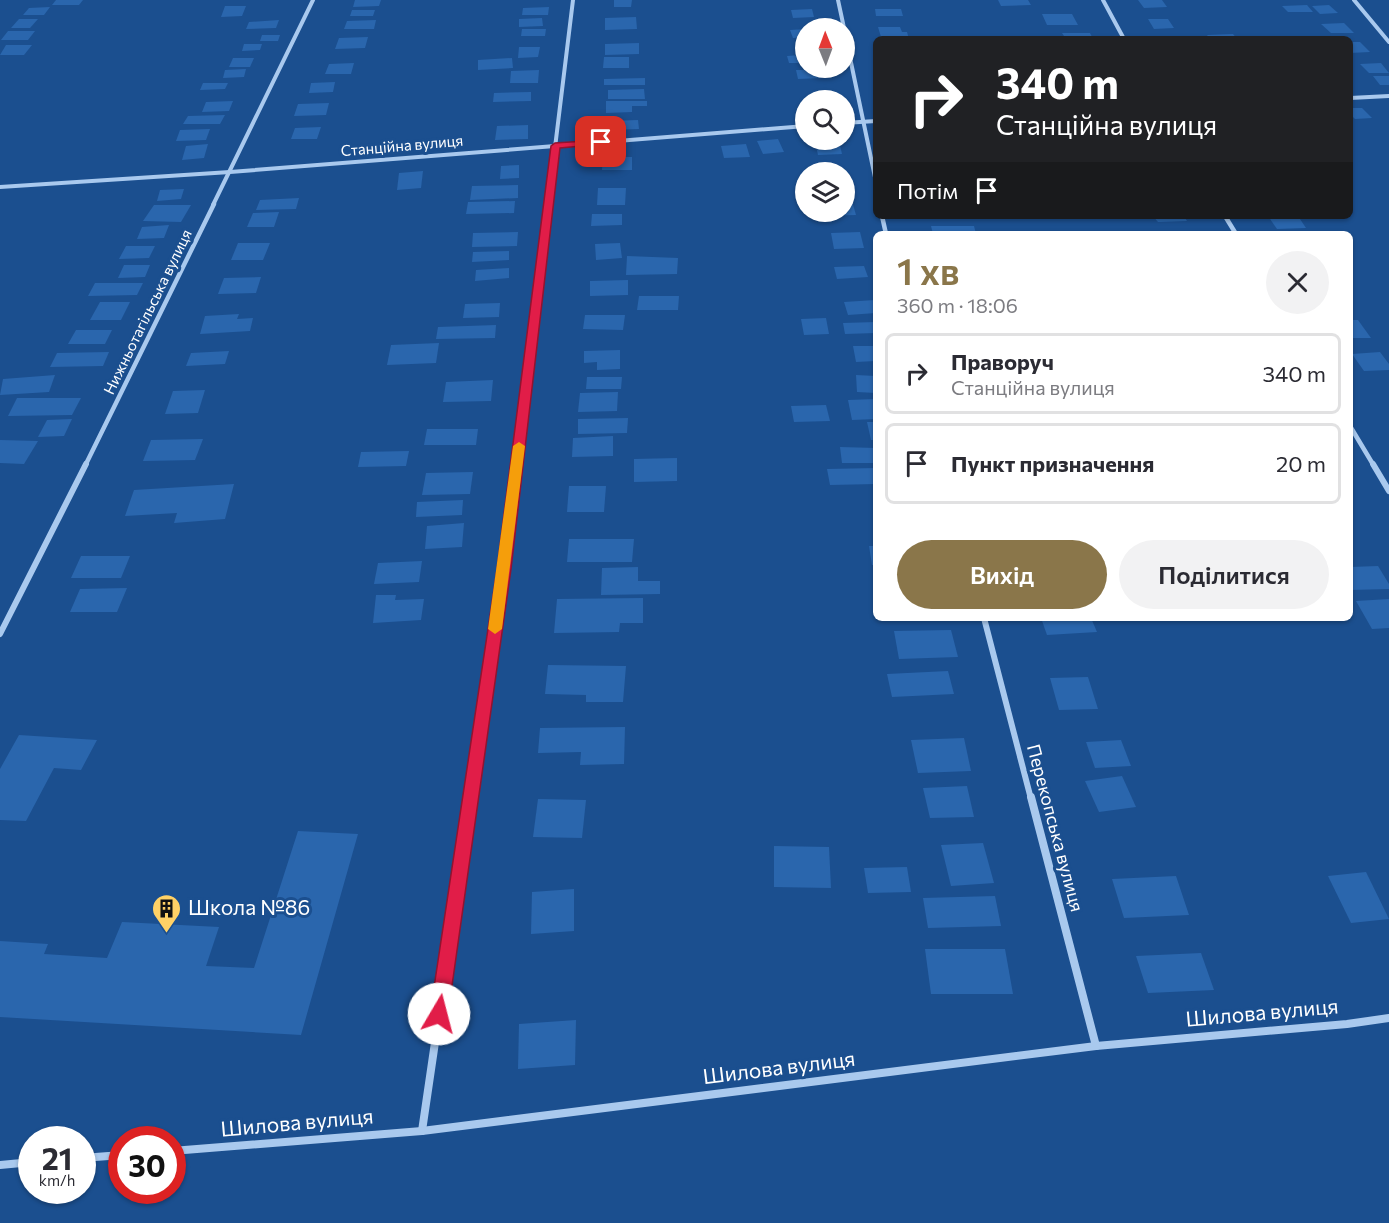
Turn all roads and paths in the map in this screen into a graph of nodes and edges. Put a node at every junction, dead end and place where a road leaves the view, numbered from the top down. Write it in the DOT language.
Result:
graph roads {
  1 [pos="313,0"];
  2 [pos="573,0"];
  3 [pos="838,0"];
  4 [pos="1103,0"];
  5 [pos="1354,0"];
  6 [pos="842,18"];
  7 [pos="1122,36"];
  8 [pos="1389,42"];
  9 [pos="855,77"];
  10 [pos="1389,96"];
  11 [pos="1353,98"];
  12 [pos="865,121"];
  13 [pos="873,121"];
  14 [pos="855,122"];
  15 [pos="795,127"];
  16 [pos="555,146"];
  17 [pos="873,165"];
  18 [pos="230,172"];
  19 [pos="0,187"];
  20 [pos="1353,431"];
  21 [pos="1389,491"];
  22 [pos="985,621"];
  23 [pos="0,634"];
  24 [pos="1389,1018"];
  25 [pos="1096,1046"];
  26 [pos="422,1131"];
  27 [pos="186,1150"];
  28 [pos="18,1163"];
  29 [pos="0,1165"];
  1 -- 18 [label="street, Нижньотагільська вулиця"];
  2 -- 16 [label="street"];
  3 -- 6 [label="street"];
  4 -- 7 [label="street"];
  5 -- 8 [label="street"];
  9 -- 12 [label="street"];
  10 -- 11 [label="street"];
  12 -- 13 [label="street"];
  12 -- 14 [label="street"];
  12 -- 17 [label="street"];
  15 -- 16 [label="street, Станційна вулиця"];
  16 -- 18 [label="street, Станційна вулиця"];
  16 -- 26 [label="street"];
  18 -- 19 [label="street, Станційна вулиця"];
  18 -- 23 [label="street, Нижньотагільська вулиця"];
  20 -- 21 [label="street"];
  22 -- 25 [label="street, Перекопська вулиця"];
  24 -- 25 [label="street, Шилова вулиця"];
  25 -- 26 [label="street, Шилова вулиця"];
  26 -- 27 [label="street, Шилова вулиця"];
  28 -- 29 [label="street"];
}
